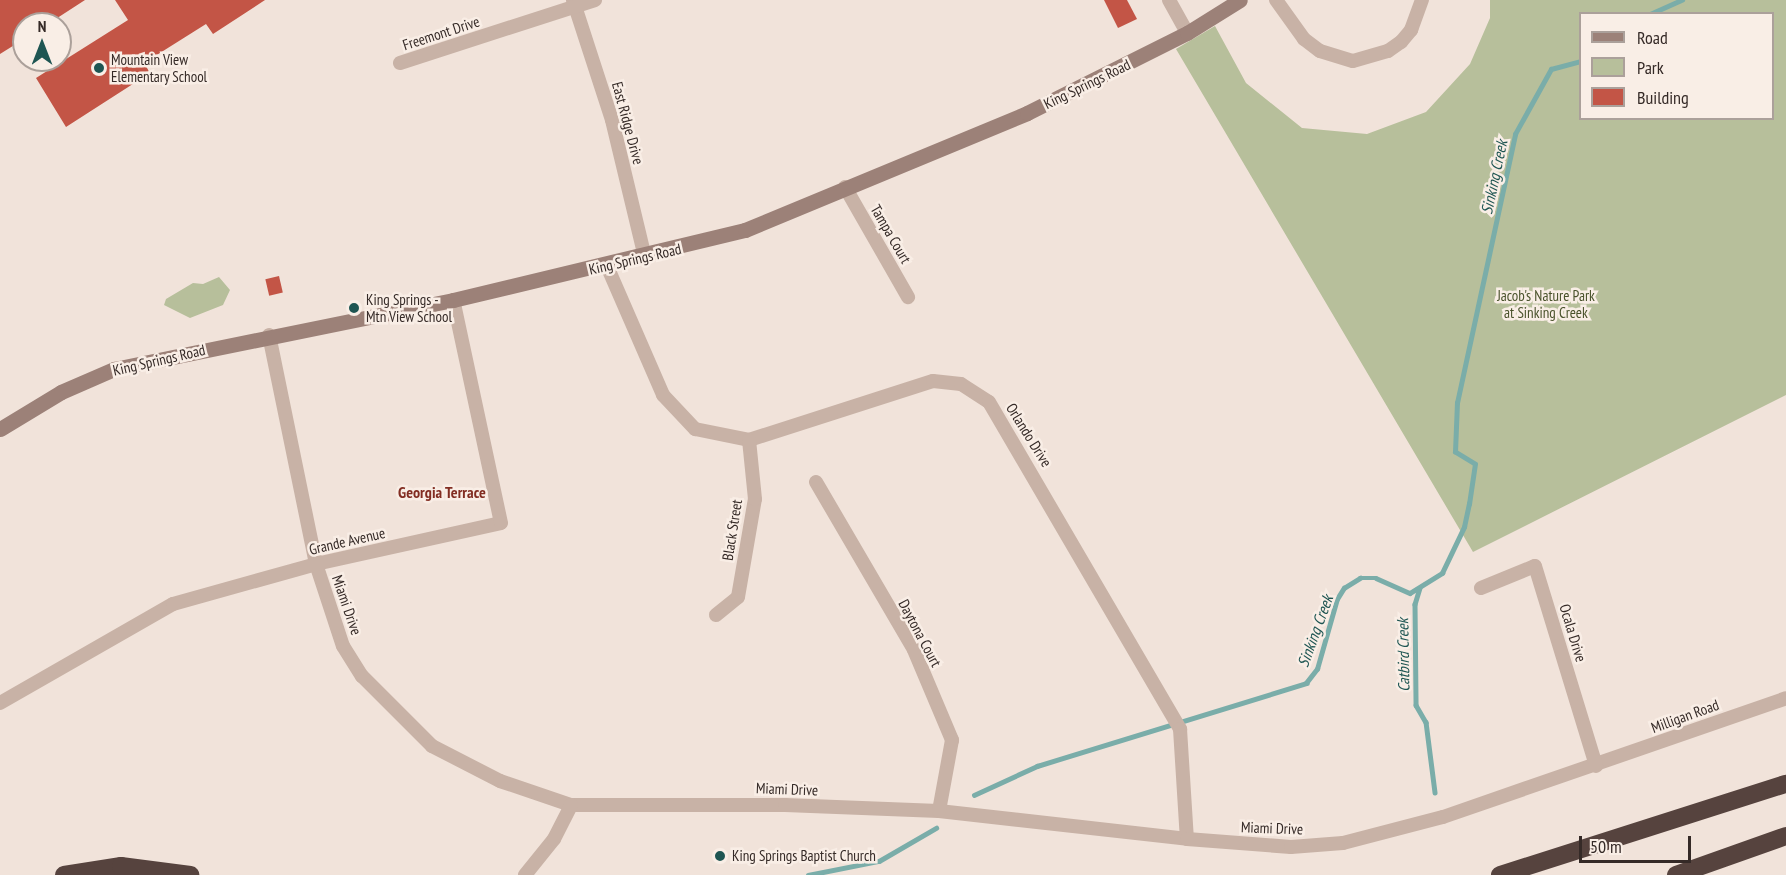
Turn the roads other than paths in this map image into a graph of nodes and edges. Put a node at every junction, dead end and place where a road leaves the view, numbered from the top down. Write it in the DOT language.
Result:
graph roads {
  1 [pos="595,0"];
  2 [pos="1169,0"];
  3 [pos="1240,0"];
  4 [pos="1276,0"];
  5 [pos="1422,0"];
  6 [pos="574,4"];
  7 [pos="1187,33"];
  8 [pos="400,63"];
  9 [pos="845,187"];
  10 [pos="645,256"];
  11 [pos="607,266"];
  12 [pos="908,297"];
  13 [pos="453,300"];
  14 [pos="269,335"];
  15 [pos="0,429"];
  16 [pos="749,440"];
  17 [pos="816,482"];
  18 [pos="316,564"];
  19 [pos="1481,588"];
  20 [pos="716,615"];
  21 [pos="1786,698"];
  22 [pos="0,703"];
  23 [pos="1596,766"];
  24 [pos="1786,784"];
  25 [pos="571,805"];
  26 [pos="939,811"];
  27 [pos="1786,836"];
  28 [pos="1187,839"];
  29 [pos="64,875"];
  30 [pos="190,875"];
  31 [pos="525,875"];
  32 [pos="1500,875"];
  33 [pos="1676,875"];
  1 -- 6 [label="street, Freemont Drive"];
  2 -- 7 [label="street"];
  3 -- 7 [label="street, King Springs Road"];
  4 -- 5 [label="street"];
  6 -- 8 [label="street, Freemont Drive"];
  6 -- 10 [label="street, East Ridge Drive"];
  7 -- 9 [label="street, King Springs Road"];
  9 -- 10 [label="street, King Springs Road"];
  9 -- 12 [label="street, Tampa Court"];
  10 -- 11 [label="street, King Springs Road"];
  11 -- 13 [label="street, King Springs Road"];
  11 -- 16 [label="street, Orlando Drive"];
  13 -- 14 [label="street, King Springs Road"];
  13 -- 18 [label="street, Grande Avenue"];
  14 -- 15 [label="street, King Springs Road"];
  14 -- 18 [label="street, Miami Drive"];
  16 -- 20 [label="street, Black Street"];
  16 -- 28 [label="street, Orlando Drive"];
  17 -- 26 [label="street, Daytona Court"];
  18 -- 22 [label="street, Grande Avenue"];
  18 -- 25 [label="street, Miami Drive"];
  19 -- 23 [label="street, Ocala Drive"];
  21 -- 23 [label="street, Milligan Road"];
  23 -- 28 [label="street, Miami Drive"];
  24 -- 32 [label="highway"];
  25 -- 26 [label="street, Miami Drive"];
  25 -- 31 [label="street"];
  26 -- 28 [label="street, Miami Drive"];
  27 -- 33 [label="highway"];
  29 -- 30 [label="highway"];
}
